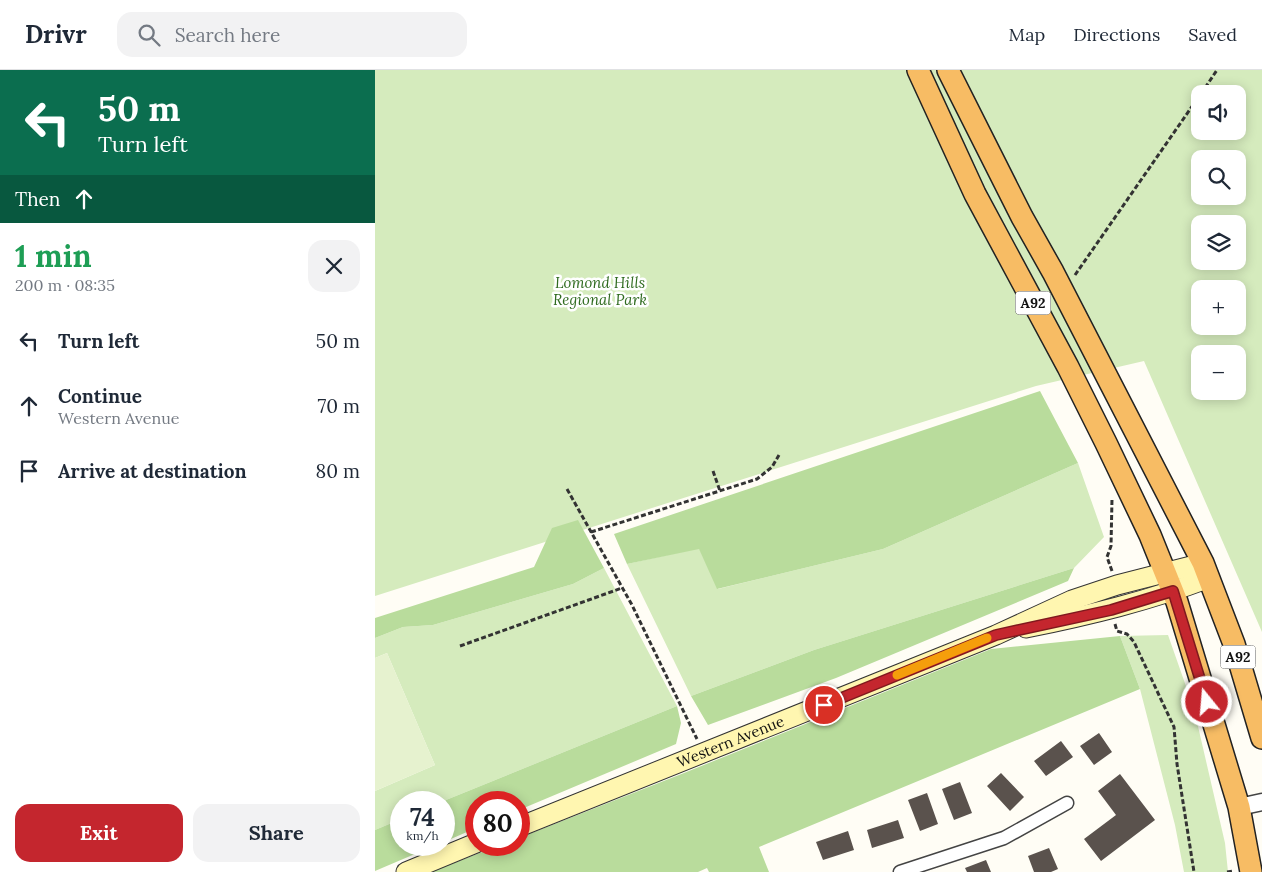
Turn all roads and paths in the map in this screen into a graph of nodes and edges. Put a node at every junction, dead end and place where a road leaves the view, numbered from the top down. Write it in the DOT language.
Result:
graph roads {
  1 [pos="919,70"];
  2 [pos="948,70"];
  3 [pos="1217,70"];
  4 [pos="1206,85"];
  5 [pos="1191,107"];
  6 [pos="1063,291"];
  7 [pos="779,455"];
  8 [pos="713,471"];
  9 [pos="567,489"];
  10 [pos="719,491"];
  11 [pos="1112,495"];
  12 [pos="591,532"];
  13 [pos="1206,570"];
  14 [pos="1169,582"];
  15 [pos="1117,585"];
  16 [pos="622,588"];
  17 [pos="1111,610"];
  18 [pos="996,635"];
  19 [pos="461,646"];
  20 [pos="1262,738"];
  21 [pos="703,752"];
  22 [pos="1262,802"];
  23 [pos="1067,803"];
  24 [pos="1239,807"];
  25 [pos="530,823"];
  26 [pos="465,848"];
  27 [pos="406,872"];
  28 [pos="900,872"];
  29 [pos="1194,872"];
  30 [pos="1251,872"];
  1 -- 14 [label="highway, A92"];
  2 -- 6 [label="highway, A92"];
  3 -- 4 [label="path"];
  5 -- 6 [label="path"];
  6 -- 13 [label="highway, A92"];
  7 -- 10 [label="path"];
  8 -- 10 [label="path"];
  9 -- 12 [label="path"];
  10 -- 12 [label="path"];
  11 -- 15 [label="path"];
  12 -- 16 [label="path"];
  13 -- 14 [label="main road"];
  13 -- 20 [label="highway, A92"];
  14 -- 15 [label="main road"];
  14 -- 17 [label="main road"];
  14 -- 24 [label="highway, A92"];
  15 -- 18 [label="main road"];
  16 -- 19 [label="path"];
  16 -- 21 [label="path"];
  17 -- 18 [label="main road"];
  17 -- 29 [label="path"];
  18 -- 21 [label="main road, Western Avenue"];
  21 -- 25 [label="main road, Western Avenue"];
  22 -- 24 [label="street"];
  23 -- 28 [label="street"];
  24 -- 30 [label="highway, A92"];
  26 -- 27 [label="main road"];
}
